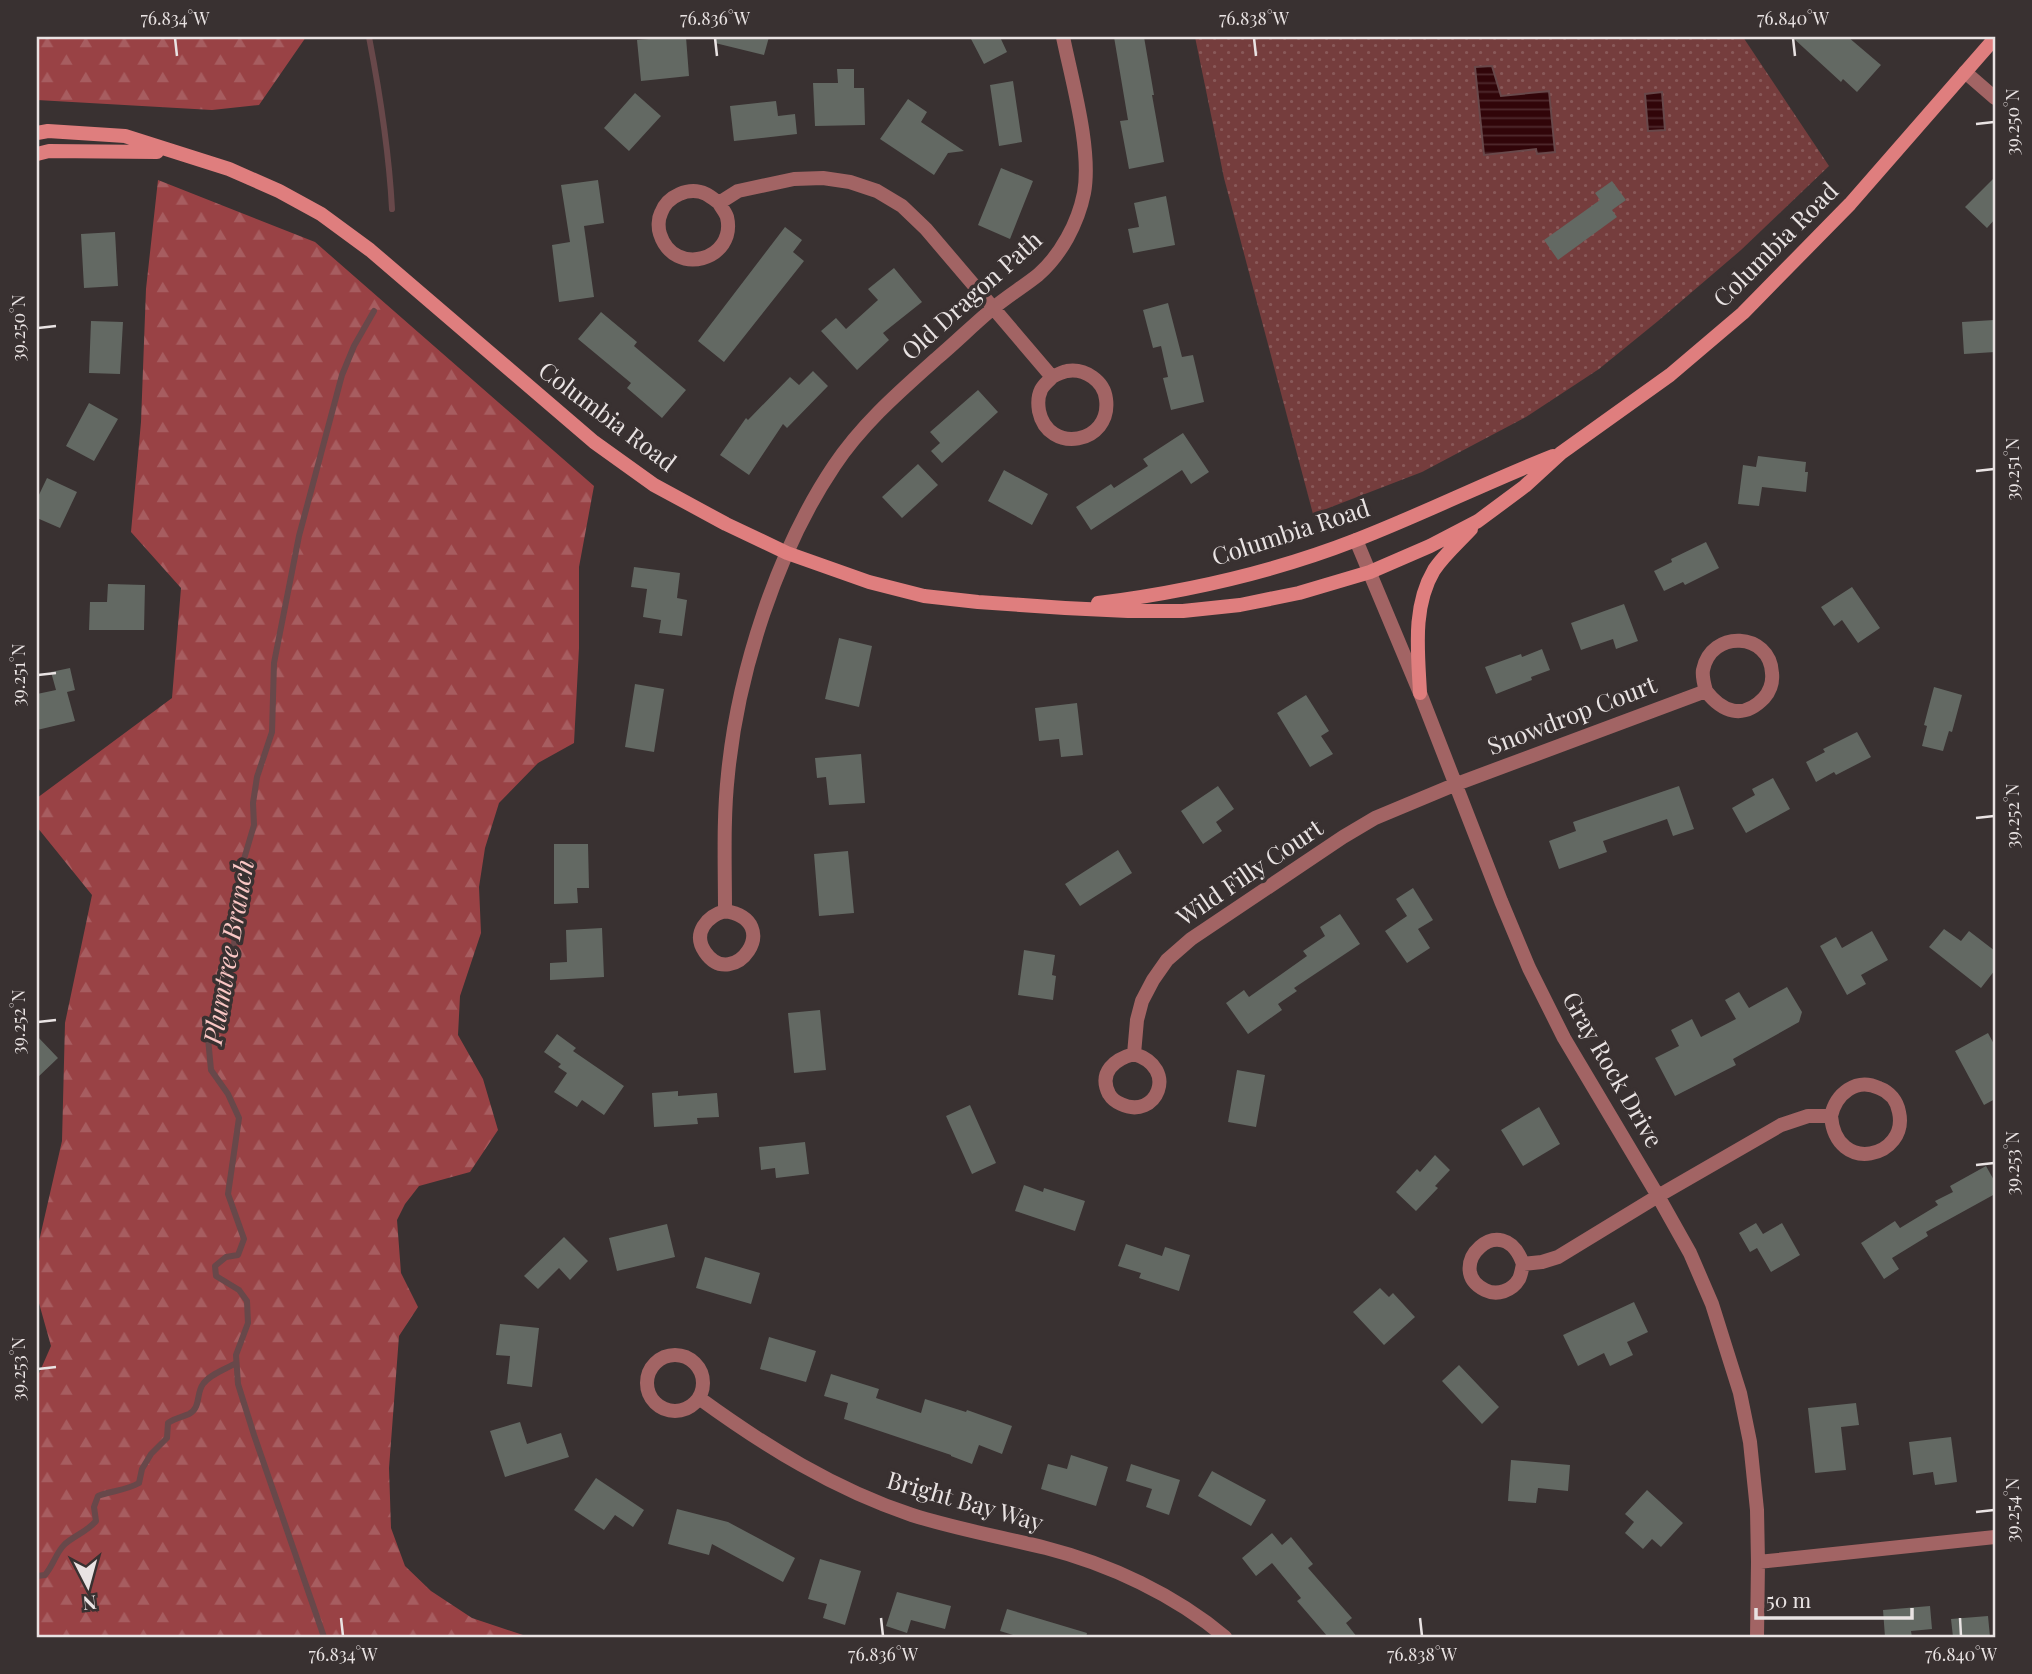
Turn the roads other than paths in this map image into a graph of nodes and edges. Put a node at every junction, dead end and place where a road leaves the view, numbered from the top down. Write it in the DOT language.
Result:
graph roads {
  1 [pos="1063,37"];
  2 [pos="1995,38"];
  3 [pos="1965,72"];
  4 [pos="1995,98"];
  5 [pos="37,133"];
  6 [pos="172,152"];
  7 [pos="37,154"];
  8 [pos="719,203"];
  9 [pos="992,309"];
  10 [pos="1052,377"];
  11 [pos="1561,453"];
  12 [pos="1478,521"];
  13 [pos="1356,540"];
  14 [pos="787,553"];
  15 [pos="1370,572"];
  16 [pos="1065,608"];
  17 [pos="1706,691"];
  18 [pos="1420,693"];
  19 [pos="1454,785"];
  20 [pos="725,911"];
  21 [pos="1134,1054"];
  22 [pos="1831,1116"];
  23 [pos="1658,1196"];
  24 [pos="1522,1264"];
  25 [pos="699,1398"];
  26 [pos="1995,1537"];
  27 [pos="1758,1562"];
  28 [pos="1226,1637"];
  29 [pos="1757,1637"];
  1 -- 9 [label="street, Old Dragon Path"];
  2 -- 3 [label="street, Columbia Road"];
  3 -- 4 [label="street"];
  3 -- 11 [label="street, Columbia Road"];
  5 -- 6 [label="street, Columbia Road"];
  6 -- 7 [label="street, Columbia Road"];
  6 -- 14 [label="street, Columbia Road"];
  8 -- 8 [label="street"];
  8 -- 9 [label="street"];
  9 -- 10 [label="street"];
  9 -- 14 [label="street, Old Dragon Path"];
  10 -- 10 [label="street"];
  11 -- 12 [label="street, Columbia Road"];
  11 -- 13 [label="street, Columbia Road"];
  12 -- 15 [label="street, Columbia Road"];
  12 -- 18 [label="street"];
  13 -- 15 [label="street, Gray Rock Drive"];
  13 -- 16 [label="street, Columbia Road"];
  14 -- 16 [label="street, Columbia Road"];
  14 -- 20 [label="street, Old Dragon Path"];
  15 -- 16 [label="street, Columbia Road"];
  15 -- 18 [label="street, Gray Rock Drive"];
  17 -- 17 [label="street"];
  17 -- 19 [label="street, Snowdrop Court"];
  18 -- 19 [label="street, Gray Rock Drive"];
  19 -- 21 [label="street, Wild Filly Court"];
  19 -- 23 [label="street, Gray Rock Drive"];
  22 -- 22 [label="street"];
  22 -- 23 [label="street"];
  23 -- 24 [label="street"];
  23 -- 27 [label="street, Gray Rock Drive"];
  25 -- 25 [label="street"];
  25 -- 28 [label="street, Bright Bay Way"];
  26 -- 27 [label="street"];
  27 -- 29 [label="street, Gray Rock Drive"];
}
